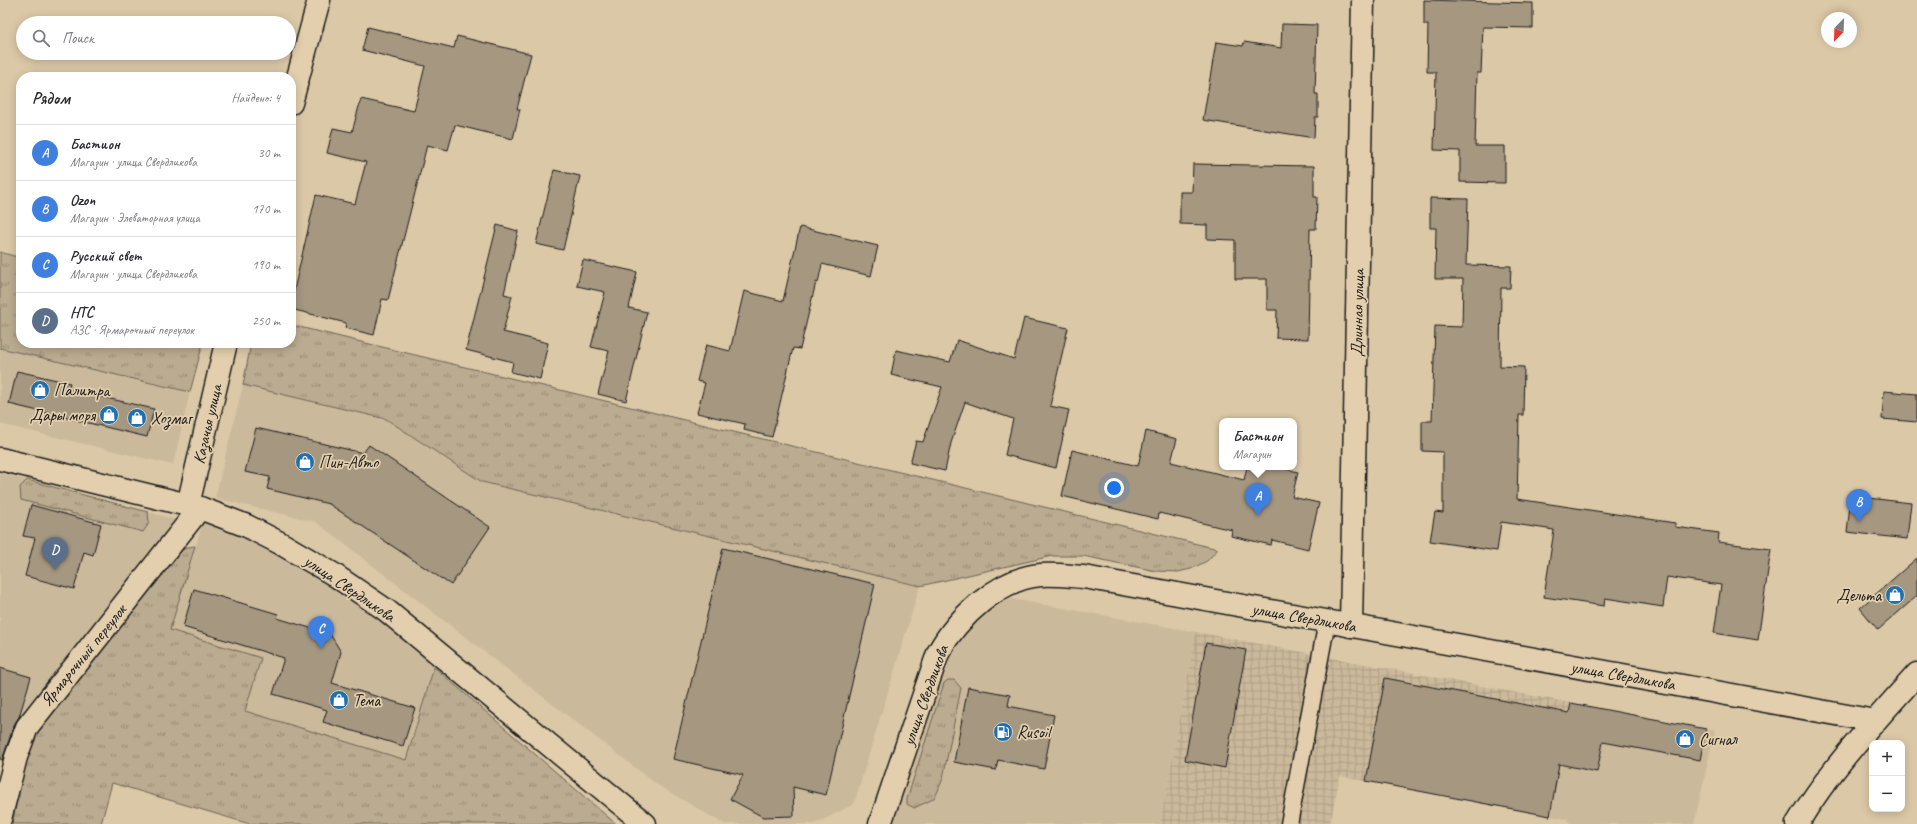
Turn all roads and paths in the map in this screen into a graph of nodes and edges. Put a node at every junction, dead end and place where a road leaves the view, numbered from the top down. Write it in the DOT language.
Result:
graph roads {
  1 [pos="319,0"];
  2 [pos="1363,0"];
  3 [pos="296,85"];
  4 [pos="225,348"];
  5 [pos="0,459"];
  6 [pos="194,506"];
  7 [pos="1327,622"];
  8 [pos="1351,626"];
  9 [pos="1917,674"];
  10 [pos="1875,720"];
  11 [pos="0,819"];
  12 [pos="645,824"];
  13 [pos="880,824"];
  14 [pos="1289,824"];
  15 [pos="1797,824"];
  1 -- 3 [label="street"];
  2 -- 8 [label="street, Длинная улица"];
  4 -- 6 [label="street, Казачья улица"];
  5 -- 6 [label="street, улица Свердликова"];
  6 -- 11 [label="street, Ярмарочный переулок"];
  6 -- 12 [label="street, улица Свердликова"];
  7 -- 8 [label="street, улица Свердликова"];
  7 -- 13 [label="street, улица Свердликова"];
  7 -- 14 [label="lane"];
  8 -- 10 [label="street, улица Свердликова"];
  9 -- 10 [label="street"];
  10 -- 15 [label="street"];
}
